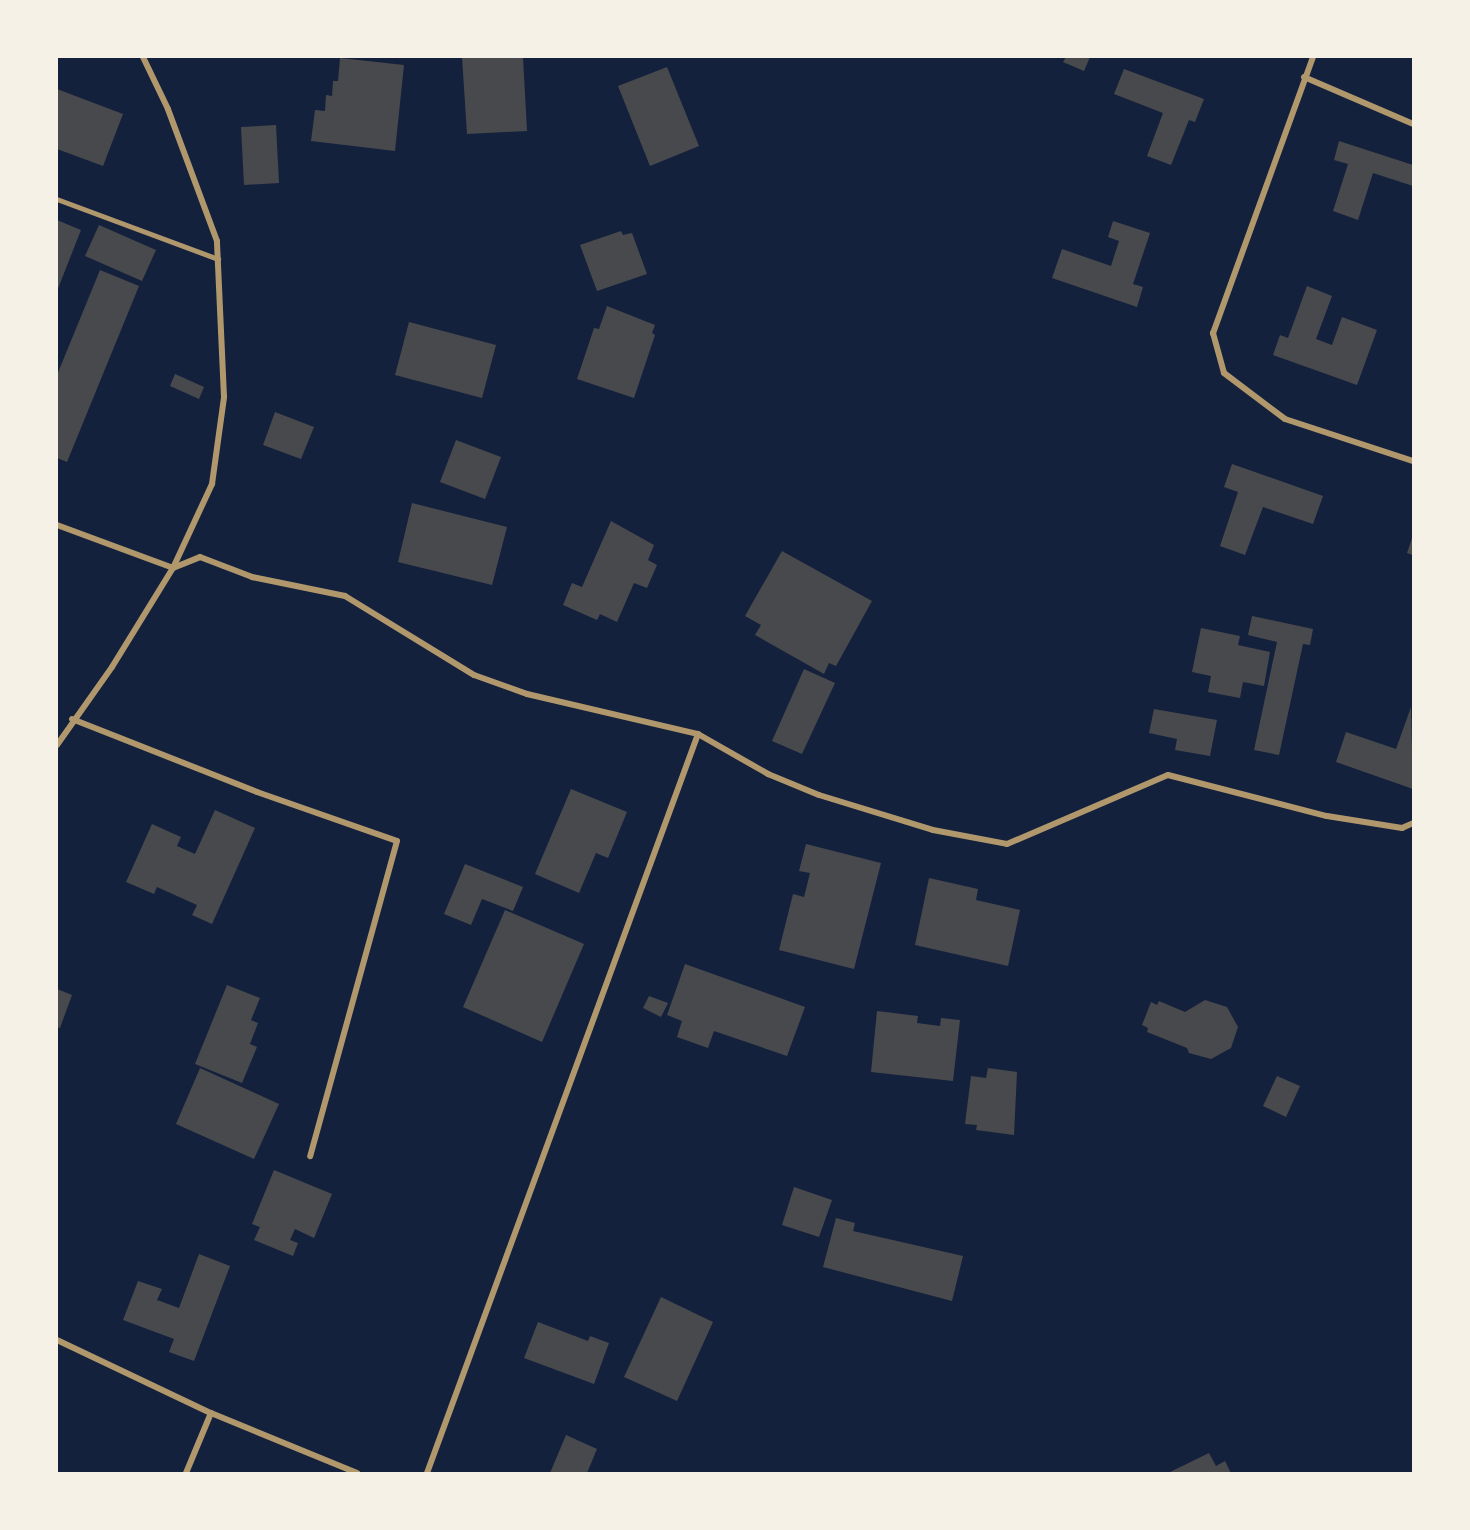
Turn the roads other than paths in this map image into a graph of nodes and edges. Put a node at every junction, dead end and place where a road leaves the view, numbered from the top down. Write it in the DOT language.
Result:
graph roads {
  1 [pos="143,57"];
  2 [pos="1312,57"];
  3 [pos="1304,77"];
  4 [pos="1413,124"];
  5 [pos="57,199"];
  6 [pos="218,259"];
  7 [pos="1413,461"];
  8 [pos="57,525"];
  9 [pos="173,568"];
  10 [pos="72,719"];
  11 [pos="698,734"];
  12 [pos="57,745"];
  13 [pos="1413,823"];
  14 [pos="310,1155"];
  15 [pos="57,1340"];
  16 [pos="211,1413"];
  17 [pos="186,1473"];
  18 [pos="357,1473"];
  19 [pos="427,1473"];
  1 -- 6 [label="street"];
  2 -- 3 [label="street"];
  3 -- 4 [label="street"];
  3 -- 7 [label="street"];
  5 -- 6 [label="lane"];
  6 -- 9 [label="street"];
  8 -- 9 [label="street"];
  9 -- 10 [label="street"];
  9 -- 11 [label="street"];
  10 -- 12 [label="street"];
  10 -- 14 [label="street"];
  11 -- 13 [label="street"];
  11 -- 19 [label="street"];
  15 -- 16 [label="street"];
  16 -- 17 [label="street"];
  16 -- 18 [label="street"];
}
